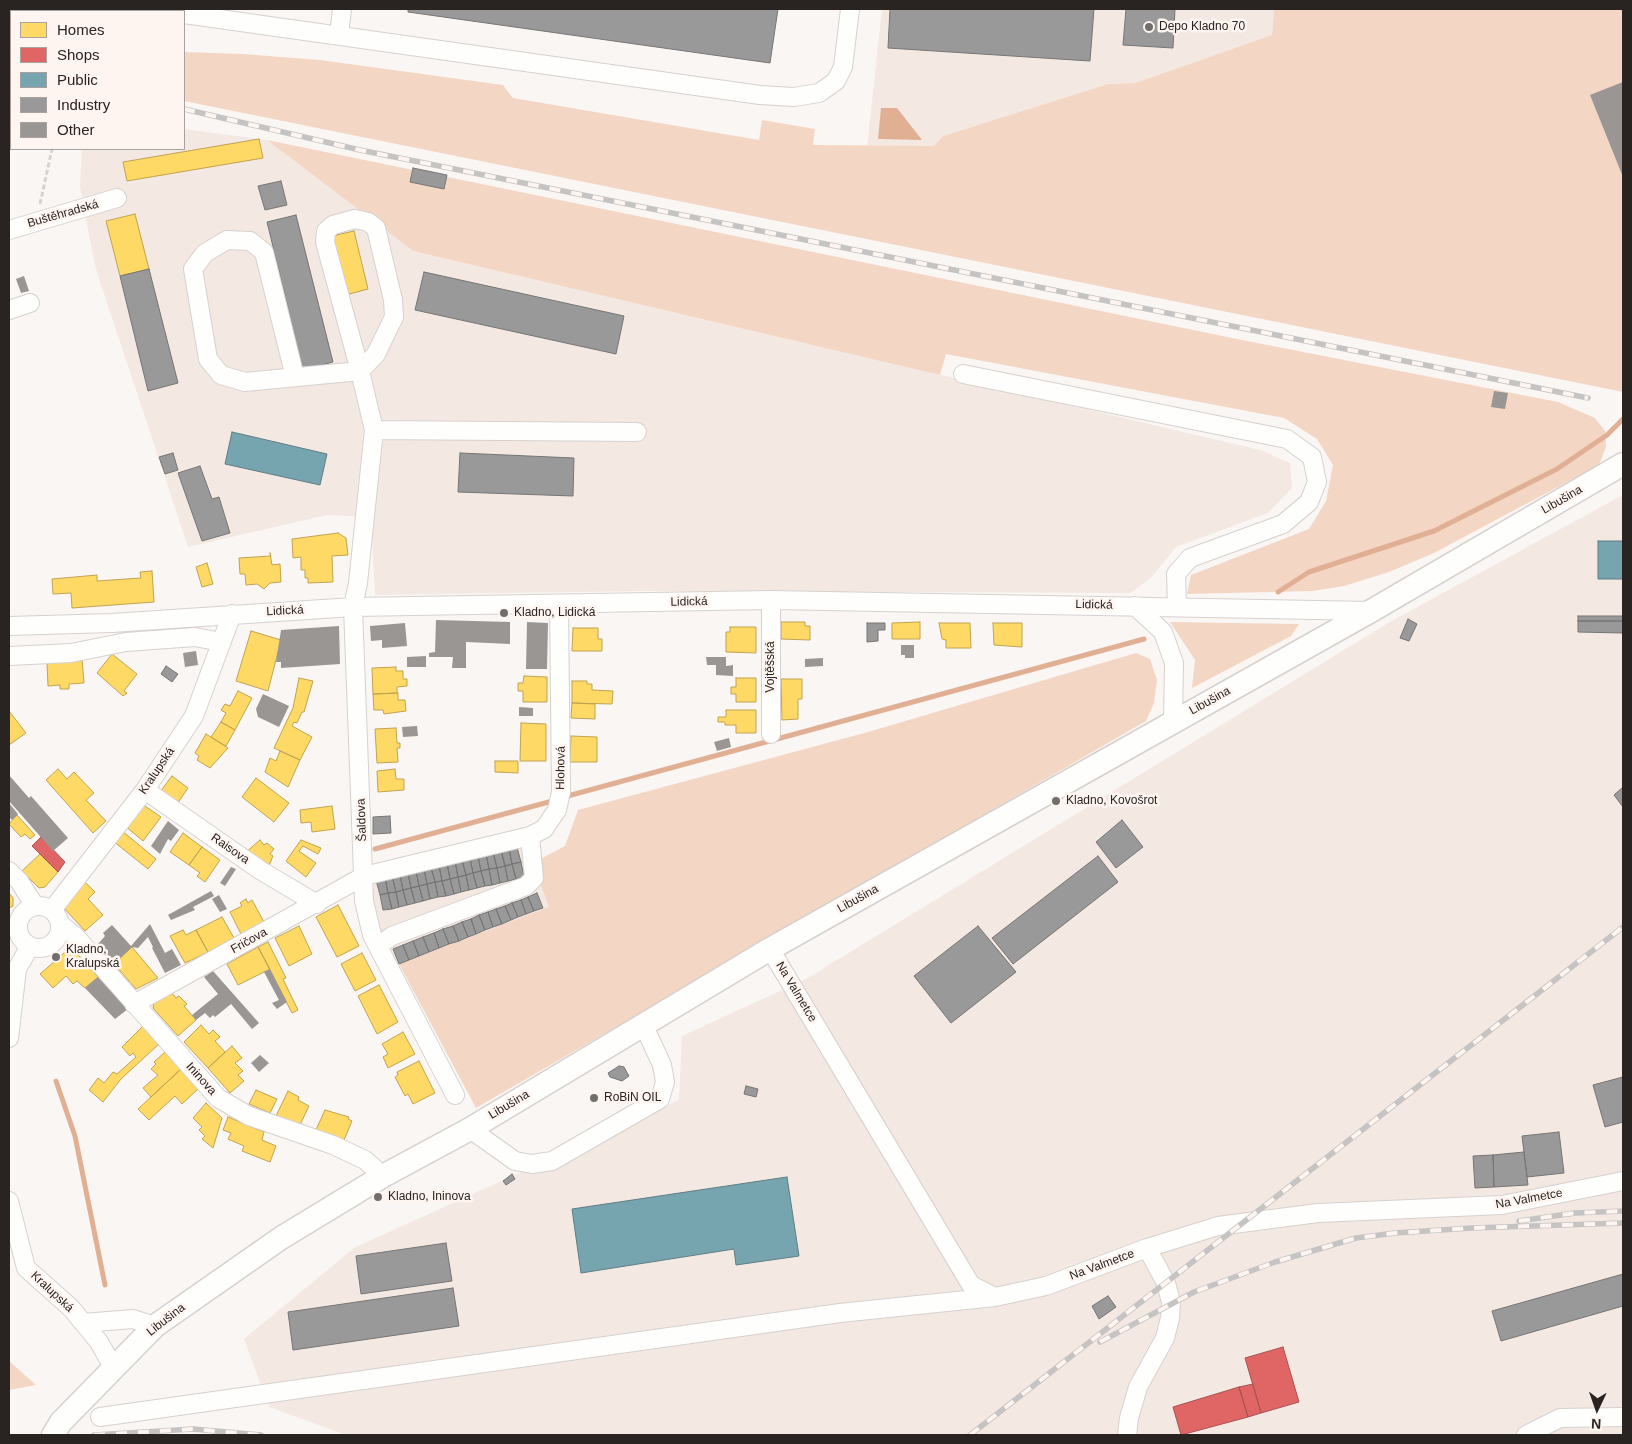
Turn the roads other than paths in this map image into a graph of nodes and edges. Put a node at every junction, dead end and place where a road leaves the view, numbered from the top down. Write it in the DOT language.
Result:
graph roads {
  1 [pos="342,9"];
  2 [pos="850,9"];
  3 [pos="185,14"];
  4 [pos="339,35"];
  5 [pos="117,198"];
  6 [pos="9,230"];
  7 [pos="30,304"];
  8 [pos="9,310"];
  9 [pos="360,372"];
  10 [pos="963,374"];
  11 [pos="295,377"];
  12 [pos="374,430"];
  13 [pos="637,432"];
  14 [pos="1623,464"];
  15 [pos="771,600"];
  16 [pos="559,605"];
  17 [pos="1135,606"];
  18 [pos="1177,606"];
  19 [pos="353,607"];
  20 [pos="1371,611"];
  21 [pos="232,614"];
  22 [pos="9,626"];
  23 [pos="221,642"];
  24 [pos="9,656"];
  25 [pos="1173,722"];
  26 [pos="771,734"];
  27 [pos="145,790"];
  28 [pos="530,836"];
  29 [pos="9,871"];
  30 [pos="364,876"];
  31 [pos="317,904"];
  32 [pos="49,914"];
  33 [pos="19,938"];
  34 [pos="378,946"];
  35 [pos="770,949"];
  36 [pos="134,1004"];
  37 [pos="642,1024"];
  38 [pos="9,1038"];
  39 [pos="455,1095"];
  40 [pos="470,1129"];
  41 [pos="383,1176"];
  42 [pos="1623,1182"];
  43 [pos="9,1201"];
  44 [pos="1147,1248"];
  45 [pos="995,1297"];
  46 [pos="83,1323"];
  47 [pos="155,1326"];
  48 [pos="114,1367"];
  49 [pos="100,1417"];
  50 [pos="1623,1417"];
  51 [pos="53,1435"];
  52 [pos="1127,1435"];
  53 [pos="1526,1435"];
  1 -- 4 [label="street"];
  2 -- 4 [label="street"];
  3 -- 4 [label="street"];
  5 -- 6 [label="street, Buštěhradská"];
  7 -- 8 [label="street"];
  9 -- 9 [label="street, Šaldova"];
  9 -- 11 [label="street"];
  9 -- 12 [label="street, Šaldova"];
  10 -- 18 [label="street"];
  11 -- 11 [label="street"];
  12 -- 13 [label="street"];
  12 -- 19 [label="street, Šaldova"];
  14 -- 20 [label="main road, Libušina"];
  15 -- 16 [label="street, Lidická"];
  15 -- 17 [label="street, Lidická"];
  15 -- 26 [label="street, Vojtěšská"];
  16 -- 19 [label="street, Lidická"];
  16 -- 28 [label="street, Hlohová"];
  17 -- 18 [label="street, Lidická"];
  17 -- 25 [label="street"];
  18 -- 20 [label="street, Lidická"];
  19 -- 21 [label="street, Lidická"];
  19 -- 30 [label="street, Šaldova"];
  20 -- 25 [label="main road, Libušina"];
  21 -- 22 [label="street, Lidická"];
  21 -- 23 [label="street, Kralupská"];
  23 -- 24 [label="street"];
  23 -- 27 [label="street, Kralupská"];
  25 -- 35 [label="main road, Libušina"];
  27 -- 31 [label="street, Raisova"];
  27 -- 32 [label="street, Kralupská"];
  28 -- 30 [label="street, Hlohová"];
  28 -- 34 [label="street"];
  29 -- 32 [label="street, Ininova"];
  30 -- 31 [label="street, Fričova"];
  30 -- 34 [label="street, Šaldova"];
  31 -- 36 [label="street, Fričova"];
  32 -- 33 [label="street"];
  32 -- 33 [label="street"];
  32 -- 36 [label="street, Ininova"];
  33 -- 38 [label="street"];
  34 -- 39 [label="street, Šaldova"];
  35 -- 37 [label="main road, Libušina"];
  35 -- 45 [label="street, Na Valmetce"];
  36 -- 41 [label="street, Ininova"];
  37 -- 40 [label="main road, Libušina"];
  37 -- 40 [label="street"];
  40 -- 41 [label="main road, Libušina"];
  41 -- 47 [label="main road, Libušina"];
  42 -- 44 [label="street, Na Valmetce"];
  43 -- 46 [label="street, Kralupská"];
  44 -- 45 [label="street, Na Valmetce"];
  44 -- 52 [label="street"];
  45 -- 49 [label="street"];
  46 -- 47 [label="street, Kralupská"];
  46 -- 48 [label="street, Kralupská"];
  47 -- 48 [label="main road, Libušina"];
  48 -- 51 [label="main road"];
  50 -- 53 [label="street"];
}
